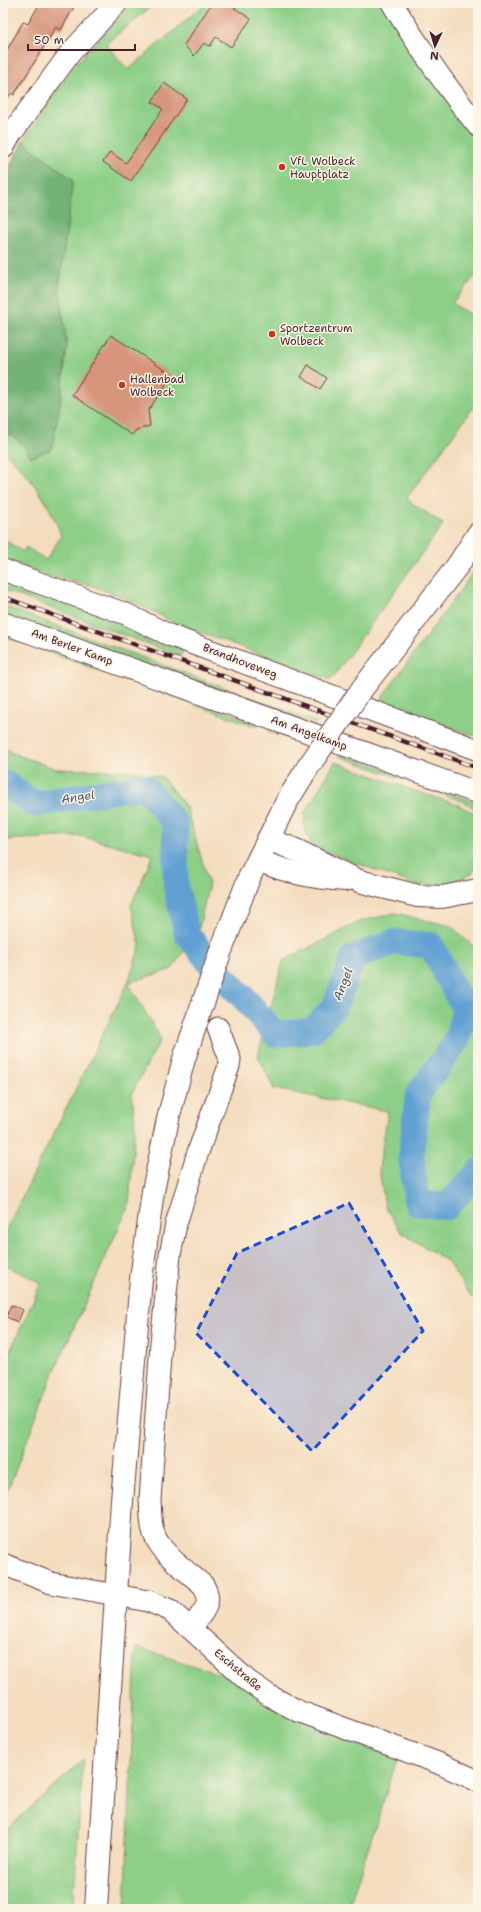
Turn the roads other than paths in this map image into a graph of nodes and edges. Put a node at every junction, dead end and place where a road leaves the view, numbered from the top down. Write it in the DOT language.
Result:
graph roads {
  1 [pos="117,3"];
  2 [pos="392,3"];
  3 [pos="478,126"];
  4 [pos="3,148"];
  5 [pos="478,534"];
  6 [pos="3,570"];
  7 [pos="3,623"];
  8 [pos="140,672"];
  9 [pos="478,750"];
  10 [pos="478,793"];
  11 [pos="268,839"];
  12 [pos="258,860"];
  13 [pos="359,881"];
  14 [pos="475,887"];
  15 [pos="218,1028"];
  16 [pos="3,1564"];
  17 [pos="115,1596"];
  18 [pos="191,1628"];
  19 [pos="478,1781"];
  20 [pos="96,1909"];
  1 -- 4 [label="street"];
  2 -- 3 [label="street"];
  5 -- 11 [label="main road, bridge"];
  6 -- 9 [label="street, Brandhoveweg"];
  7 -- 8 [label="street, Am Berler Kamp"];
  8 -- 10 [label="street, Am Angelkamp"];
  11 -- 12 [label="main road"];
  11 -- 13 [label="main road"];
  12 -- 13 [label="main road"];
  12 -- 17 [label="main road"];
  13 -- 14 [label="main road"];
  15 -- 18 [label="street"];
  16 -- 17 [label="street, Eschstraße"];
  17 -- 18 [label="street, Eschstraße"];
  17 -- 20 [label="main road"];
  18 -- 19 [label="street, Eschstraße"];
}
